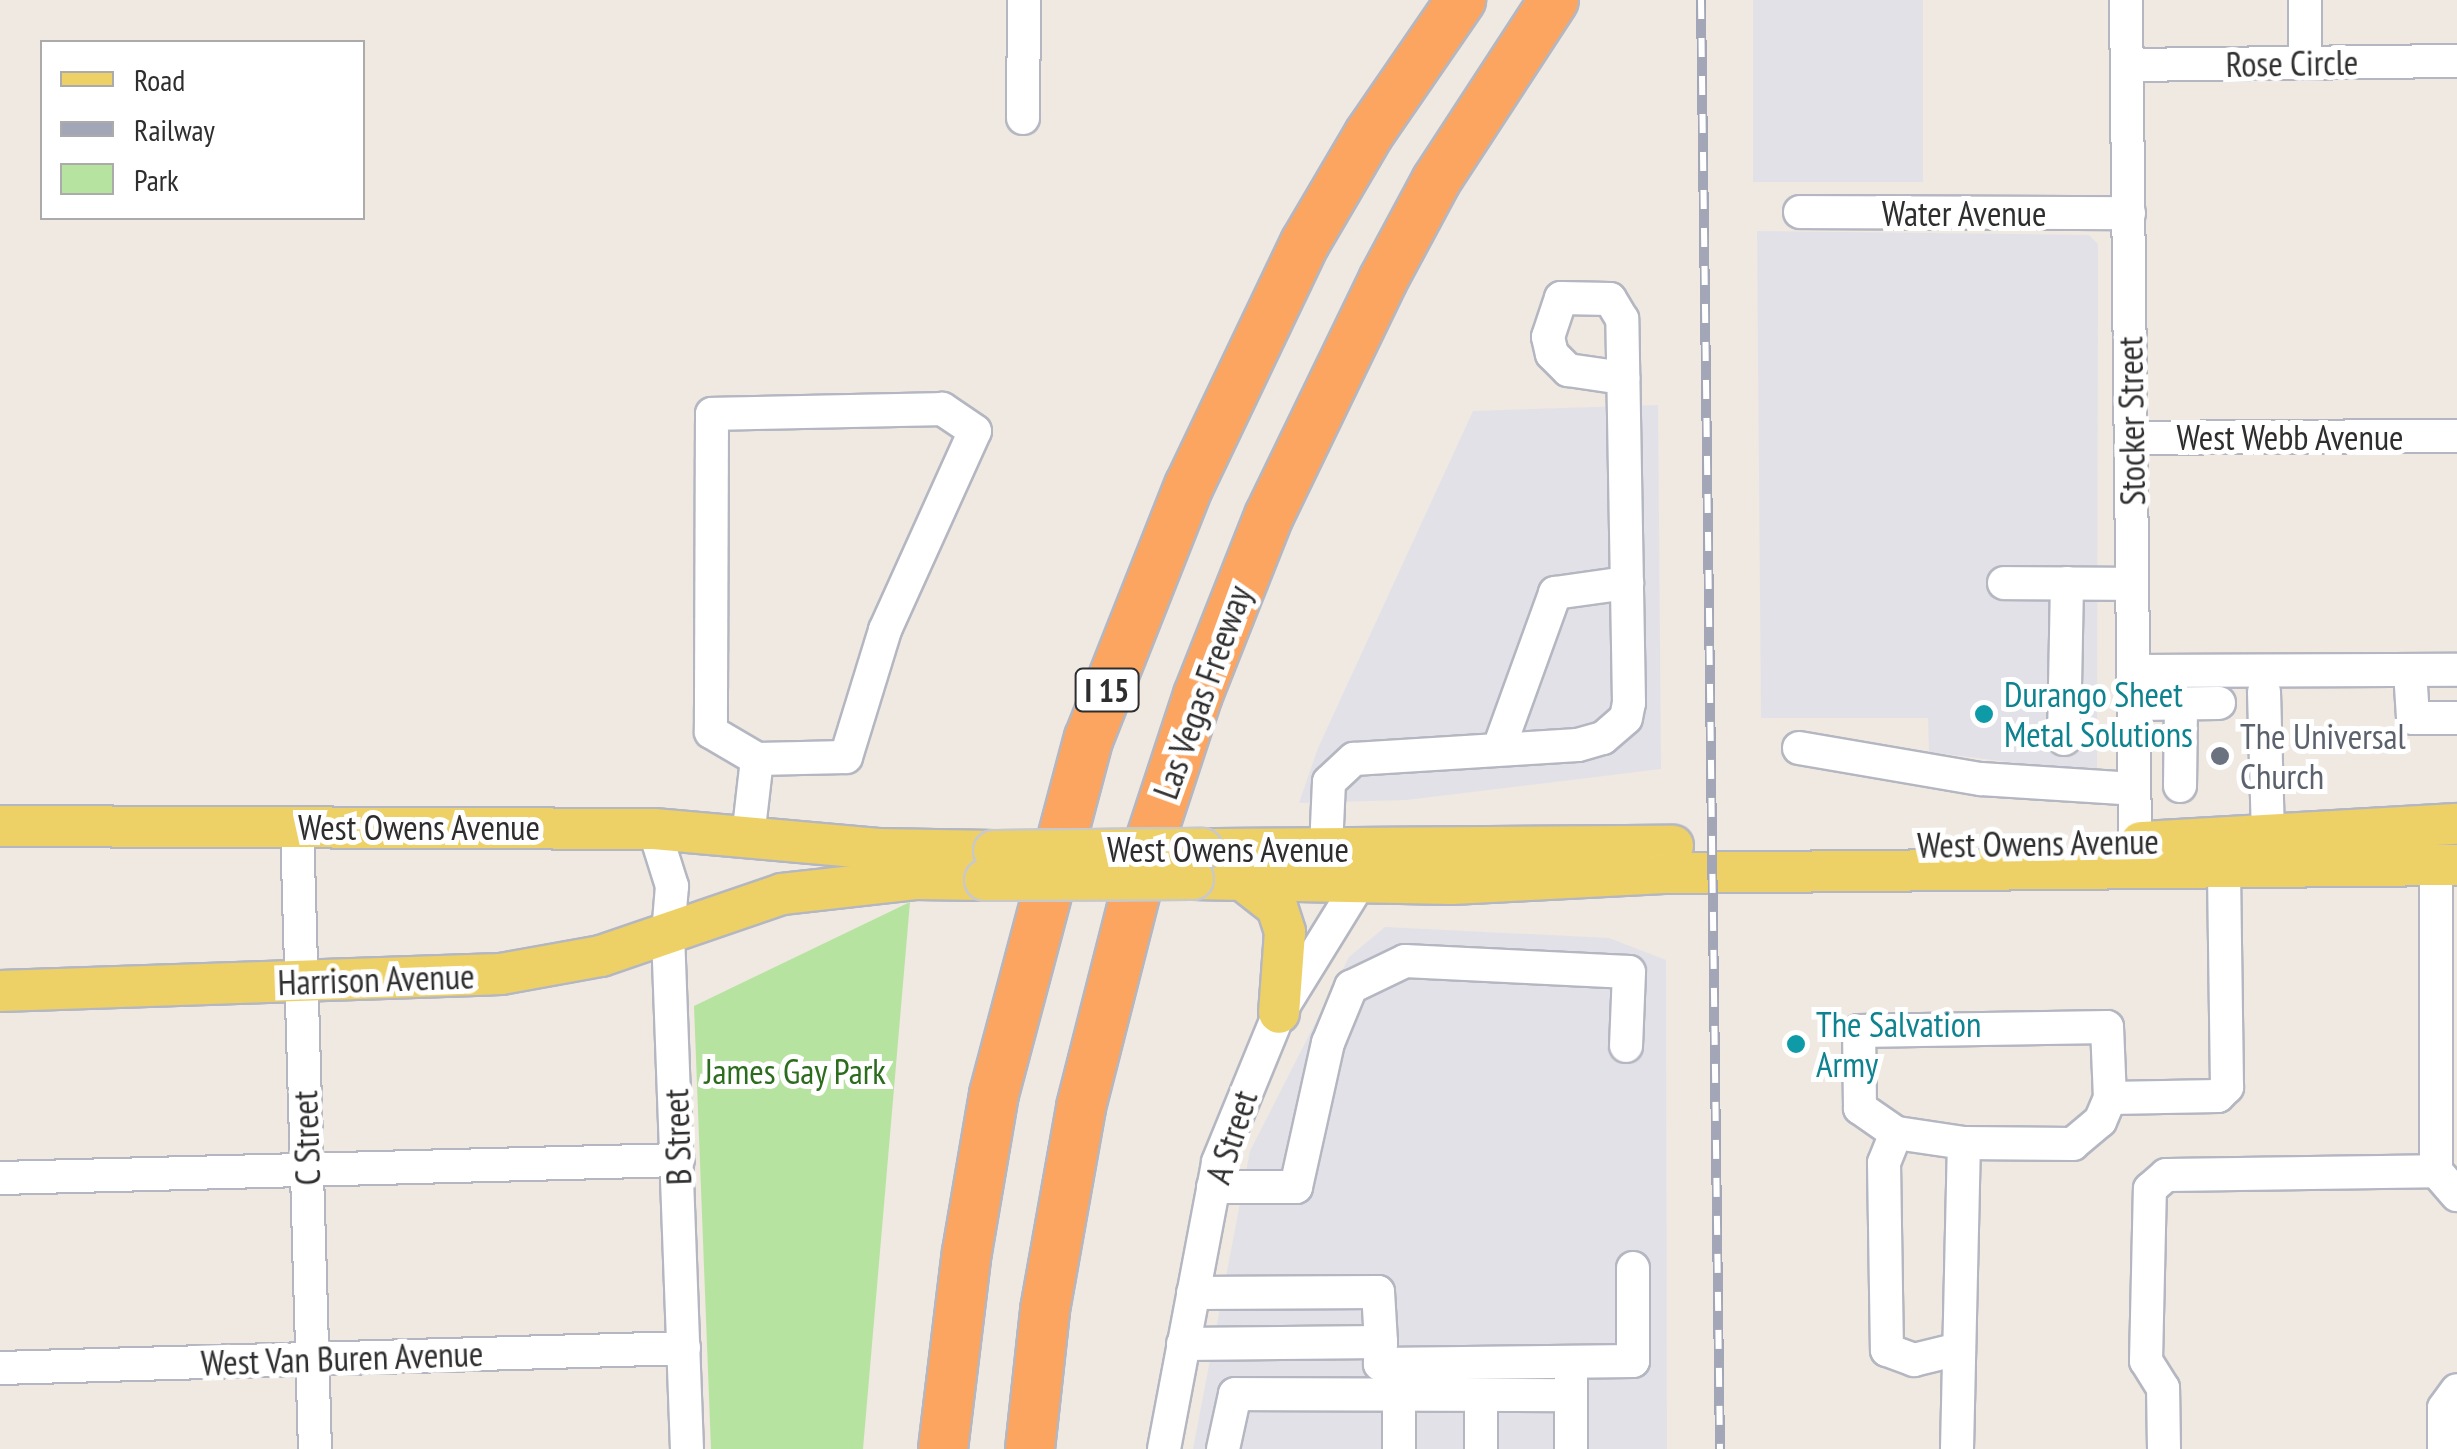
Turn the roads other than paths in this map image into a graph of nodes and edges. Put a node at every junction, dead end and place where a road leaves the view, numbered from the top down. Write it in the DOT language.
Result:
graph roads {
  1 [pos="1024,0"];
  2 [pos="1461,0"];
  3 [pos="1554,0"];
  4 [pos="2126,0"];
  5 [pos="2305,0"];
  6 [pos="2457,61"];
  7 [pos="2305,63"];
  8 [pos="2127,65"];
  9 [pos="1023,118"];
  10 [pos="1800,212"];
  11 [pos="2128,213"];
  12 [pos="1623,378"];
  13 [pos="2453,436"];
  14 [pos="2131,438"];
  15 [pos="1626,583"];
  16 [pos="2004,583"];
  17 [pos="2067,583"];
  18 [pos="2132,584"];
  19 [pos="2410,670"];
  20 [pos="2457,670"];
  21 [pos="2133,671"];
  22 [pos="2264,692"];
  23 [pos="2181,703"];
  24 [pos="2219,703"];
  25 [pos="2133,704"];
  26 [pos="2457,718"];
  27 [pos="2064,739"];
  28 [pos="1499,748"];
  29 [pos="1799,748"];
  30 [pos="758,759"];
  31 [pos="2180,786"];
  32 [pos="2134,789"];
  33 [pos="2457,824"];
  34 [pos="2386,825"];
  35 [pos="0,826"];
  36 [pos="297,826"];
  37 [pos="654,829"];
  38 [pos="2268,834"];
  39 [pos="748,838"];
  40 [pos="2135,842"];
  41 [pos="1348,861"];
  42 [pos="1197,864"];
  43 [pos="2446,865"];
  44 [pos="990,866"];
  45 [pos="2387,866"];
  46 [pos="2224,868"];
  47 [pos="1240,878"];
  48 [pos="1132,902"];
  49 [pos="740,904"];
  50 [pos="668,934"];
  51 [pos="302,982"];
  52 [pos="0,990"];
  53 [pos="1279,1013"];
  54 [pos="1626,1046"];
  55 [pos="2110,1098"];
  56 [pos="1896,1133"];
  57 [pos="1964,1143"];
  58 [pos="678,1160"];
  59 [pos="307,1170"];
  60 [pos="0,1178"];
  61 [pos="2446,1183"];
  62 [pos="1213,1187"];
  63 [pos="1632,1268"];
  64 [pos="1193,1293"];
  65 [pos="1381,1342"];
  66 [pos="1183,1344"];
  67 [pos="684,1348"];
  68 [pos="1960,1349"];
  69 [pos="313,1359"];
  70 [pos="1570,1362"];
  71 [pos="0,1368"];
  72 [pos="2457,1390"];
  73 [pos="1399,1394"];
  74 [pos="1481,1395"];
  75 [pos="1571,1395"];
  76 [pos="316,1449"];
  77 [pos="687,1449"];
  78 [pos="943,1449"];
  79 [pos="1030,1449"];
  80 [pos="1062,1449"];
  81 [pos="1164,1449"];
  82 [pos="1223,1449"];
  83 [pos="1400,1449"];
  84 [pos="1482,1449"];
  85 [pos="1571,1449"];
  86 [pos="1957,1449"];
  87 [pos="2164,1449"];
  88 [pos="2444,1449"];
  1 -- 9 [label="street"];
  2 -- 78 [label="highway, I 15"];
  3 -- 48 [label="highway, Las Vegas Freeway / I 15"];
  4 -- 8 [label="street, Stocker Street"];
  5 -- 7 [label="street"];
  6 -- 7 [label="street, Rose Circle"];
  7 -- 8 [label="street, Rose Circle"];
  8 -- 11 [label="street, Stocker Street"];
  10 -- 11 [label="street, Water Avenue"];
  11 -- 14 [label="street, Stocker Street"];
  12 -- 15 [label="street"];
  13 -- 14 [label="street, West Webb Avenue"];
  14 -- 18 [label="street, Stocker Street"];
  15 -- 28 [label="street"];
  15 -- 28 [label="street"];
  16 -- 17 [label="street"];
  17 -- 18 [label="street"];
  17 -- 27 [label="street"];
  18 -- 21 [label="street, Stocker Street"];
  19 -- 20 [label="street"];
  19 -- 21 [label="street"];
  19 -- 26 [label="street"];
  21 -- 25 [label="street, Stocker Street"];
  22 -- 38 [label="street"];
  23 -- 24 [label="street"];
  23 -- 25 [label="street"];
  23 -- 31 [label="street"];
  25 -- 32 [label="street, Stocker Street"];
  28 -- 41 [label="street"];
  29 -- 32 [label="street"];
  30 -- 30 [label="street"];
  30 -- 39 [label="street"];
  32 -- 40 [label="street, Stocker Street"];
  33 -- 34 [label="main road, West Owens Avenue"];
  34 -- 38 [label="main road, West Owens Avenue"];
  34 -- 45 [label="main road"];
  35 -- 36 [label="main road, West Owens Avenue"];
  36 -- 37 [label="main road, West Owens Avenue"];
  36 -- 51 [label="street, C Street"];
  37 -- 39 [label="main road, West Owens Avenue"];
  37 -- 50 [label="street, B Street"];
  38 -- 40 [label="main road, West Owens Avenue"];
  39 -- 44 [label="main road, West Owens Avenue"];
  40 -- 41 [label="main road, West Owens Avenue"];
  41 -- 42 [label="main road, West Owens Avenue"];
  41 -- 46 [label="main road, West Owens Avenue"];
  41 -- 47 [label="main road, West Owens Avenue"];
  41 -- 53 [label="street, A Street"];
  42 -- 44 [label="main road, West Owens Avenue, bridge"];
  42 -- 47 [label="main road, West Owens Avenue"];
  43 -- 45 [label="main road, West Owens Avenue"];
  43 -- 61 [label="street"];
  44 -- 49 [label="main road, West Owens Avenue"];
  45 -- 46 [label="main road, West Owens Avenue"];
  46 -- 55 [label="street"];
  47 -- 53 [label="main road"];
  48 -- 79 [label="highway, Las Vegas Freeway / I 15"];
  48 -- 80 [label="highway"];
  49 -- 50 [label="main road, Harrison Avenue"];
  50 -- 51 [label="main road, Harrison Avenue"];
  50 -- 58 [label="street, B Street"];
  51 -- 52 [label="main road, Harrison Avenue"];
  51 -- 59 [label="street, C Street"];
  53 -- 62 [label="street, A Street"];
  54 -- 62 [label="street"];
  55 -- 56 [label="street"];
  55 -- 57 [label="street"];
  56 -- 57 [label="street"];
  56 -- 68 [label="street"];
  57 -- 68 [label="street"];
  58 -- 59 [label="street"];
  58 -- 67 [label="street, B Street"];
  59 -- 60 [label="street"];
  59 -- 69 [label="street, C Street"];
  61 -- 87 [label="street"];
  62 -- 64 [label="street, A Street"];
  63 -- 70 [label="street"];
  64 -- 65 [label="street"];
  64 -- 66 [label="street, A Street"];
  65 -- 66 [label="street"];
  65 -- 70 [label="street"];
  66 -- 81 [label="street, A Street"];
  67 -- 69 [label="street, West Van Buren Avenue"];
  67 -- 77 [label="street, B Street"];
  68 -- 86 [label="street"];
  69 -- 71 [label="street, West Van Buren Avenue"];
  69 -- 76 [label="street, C Street"];
  70 -- 75 [label="street"];
  72 -- 88 [label="street"];
  73 -- 74 [label="street"];
  73 -- 82 [label="street"];
  73 -- 83 [label="street"];
  74 -- 75 [label="street"];
  74 -- 84 [label="street"];
  75 -- 85 [label="street"];
}
